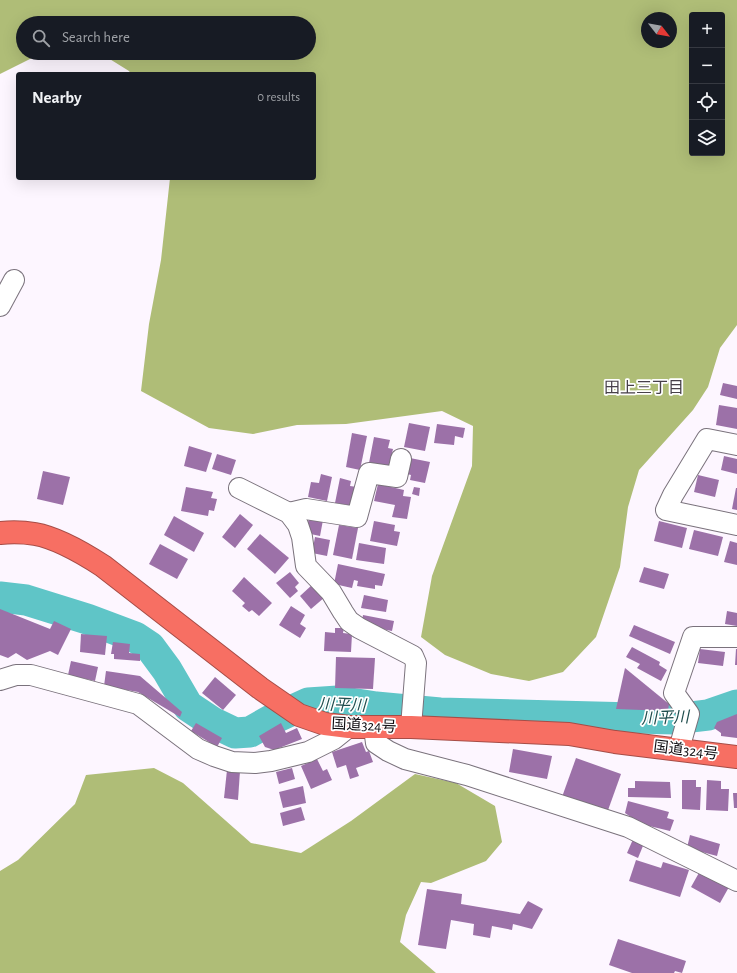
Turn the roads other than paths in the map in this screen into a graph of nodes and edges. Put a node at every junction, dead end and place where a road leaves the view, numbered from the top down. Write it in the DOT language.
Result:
graph roads {
  1 [pos="14,280"];
  2 [pos="0,306"];
  3 [pos="737,445"];
  4 [pos="401,459"];
  5 [pos="239,488"];
  6 [pos="289,513"];
  7 [pos="737,525"];
  8 [pos="0,533"];
  9 [pos="737,637"];
  10 [pos="0,680"];
  11 [pos="349,727"];
  12 [pos="411,727"];
  13 [pos="374,728"];
  14 [pos="679,749"];
  15 [pos="737,757"];
  16 [pos="737,882"];
  1 -- 2 [label="street"];
  3 -- 7 [label="street"];
  4 -- 6 [label="street"];
  5 -- 6 [label="street"];
  6 -- 12 [label="street"];
  8 -- 11 [label="highway, 国道324号"];
  9 -- 14 [label="street"];
  10 -- 11 [label="street"];
  11 -- 13 [label="highway, 国道324号"];
  12 -- 13 [label="highway, 国道324号"];
  12 -- 14 [label="highway, 国道324号"];
  13 -- 16 [label="street"];
  14 -- 15 [label="highway, 国道324号"];
}
